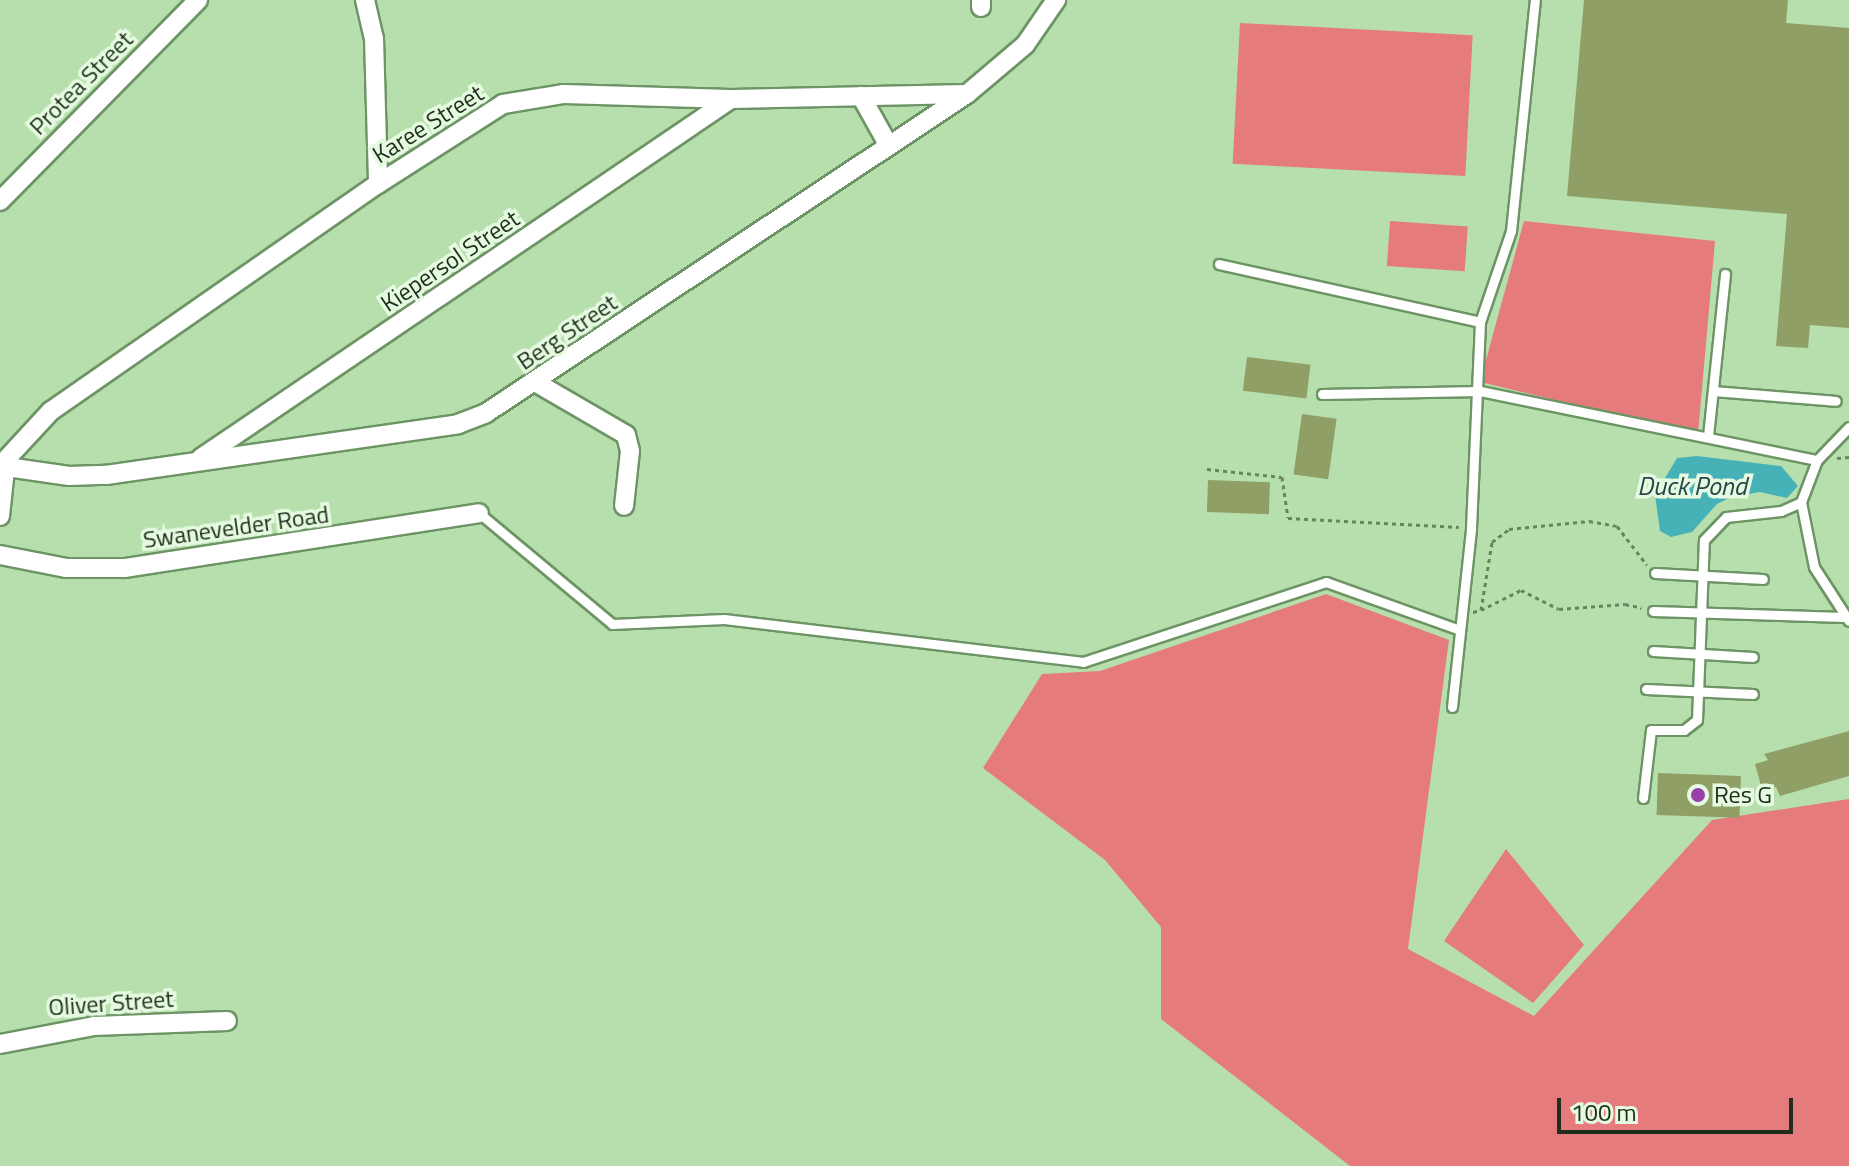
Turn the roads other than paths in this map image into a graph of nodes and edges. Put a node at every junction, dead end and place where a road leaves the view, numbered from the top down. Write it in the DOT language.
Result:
graph roads {
  1 [pos="198,0"];
  2 [pos="365,0"];
  3 [pos="1056,0"];
  4 [pos="1535,0"];
  5 [pos="967,94"];
  6 [pos="861,96"];
  7 [pos="731,99"];
  8 [pos="889,146"];
  9 [pos="378,184"];
  10 [pos="0,201"];
  11 [pos="1219,264"];
  12 [pos="1725,274"];
  13 [pos="1480,322"];
  14 [pos="535,382"];
  15 [pos="1480,391"];
  16 [pos="1713,391"];
  17 [pos="1322,394"];
  18 [pos="1836,401"];
  19 [pos="1849,427"];
  20 [pos="1708,436"];
  21 [pos="1817,460"];
  22 [pos="195,462"];
  23 [pos="4,464"];
  24 [pos="1801,502"];
  25 [pos="624,506"];
  26 [pos="479,513"];
  27 [pos="0,516"];
  28 [pos="0,555"];
  29 [pos="1655,573"];
  30 [pos="1702,576"];
  31 [pos="1763,579"];
  32 [pos="1653,611"];
  33 [pos="1700,615"];
  34 [pos="1846,619"];
  35 [pos="1460,630"];
  36 [pos="1653,651"];
  37 [pos="1699,654"];
  38 [pos="1753,657"];
  39 [pos="1646,689"];
  40 [pos="1698,691"];
  41 [pos="1753,694"];
  42 [pos="1452,707"];
  43 [pos="1643,798"];
  44 [pos="227,1021"];
  45 [pos="0,1044"];
  1 -- 10 [label="street, Protea Street"];
  2 -- 9 [label="street"];
  3 -- 5 [label="street, Berg Street"];
  4 -- 13 [label="lane"];
  5 -- 6 [label="street, Karee Street"];
  5 -- 8 [label="street, Berg Street"];
  6 -- 7 [label="street, Karee Street"];
  6 -- 8 [label="street"];
  7 -- 9 [label="street, Karee Street"];
  7 -- 22 [label="street, Kiepersol Street"];
  8 -- 14 [label="street, Berg Street"];
  9 -- 23 [label="street, Karee Street"];
  11 -- 13 [label="lane"];
  12 -- 16 [label="lane"];
  13 -- 15 [label="lane"];
  14 -- 22 [label="street, Berg Street"];
  14 -- 25 [label="street"];
  15 -- 17 [label="lane"];
  15 -- 20 [label="lane"];
  15 -- 35 [label="lane"];
  16 -- 18 [label="lane"];
  16 -- 20 [label="lane"];
  19 -- 21 [label="lane"];
  20 -- 21 [label="lane"];
  21 -- 24 [label="lane"];
  22 -- 23 [label="street, Berg Street"];
  23 -- 27 [label="street"];
  24 -- 30 [label="lane"];
  24 -- 34 [label="lane"];
  26 -- 28 [label="street, Swanevelder Road"];
  26 -- 35 [label="lane"];
  29 -- 30 [label="lane"];
  30 -- 31 [label="lane"];
  30 -- 33 [label="lane"];
  32 -- 33 [label="lane"];
  33 -- 34 [label="lane"];
  33 -- 37 [label="lane"];
  35 -- 42 [label="lane"];
  36 -- 37 [label="lane"];
  37 -- 38 [label="lane"];
  37 -- 40 [label="lane"];
  39 -- 40 [label="lane"];
  40 -- 41 [label="lane"];
  40 -- 43 [label="lane"];
  44 -- 45 [label="street, Oliver Street"];
}
